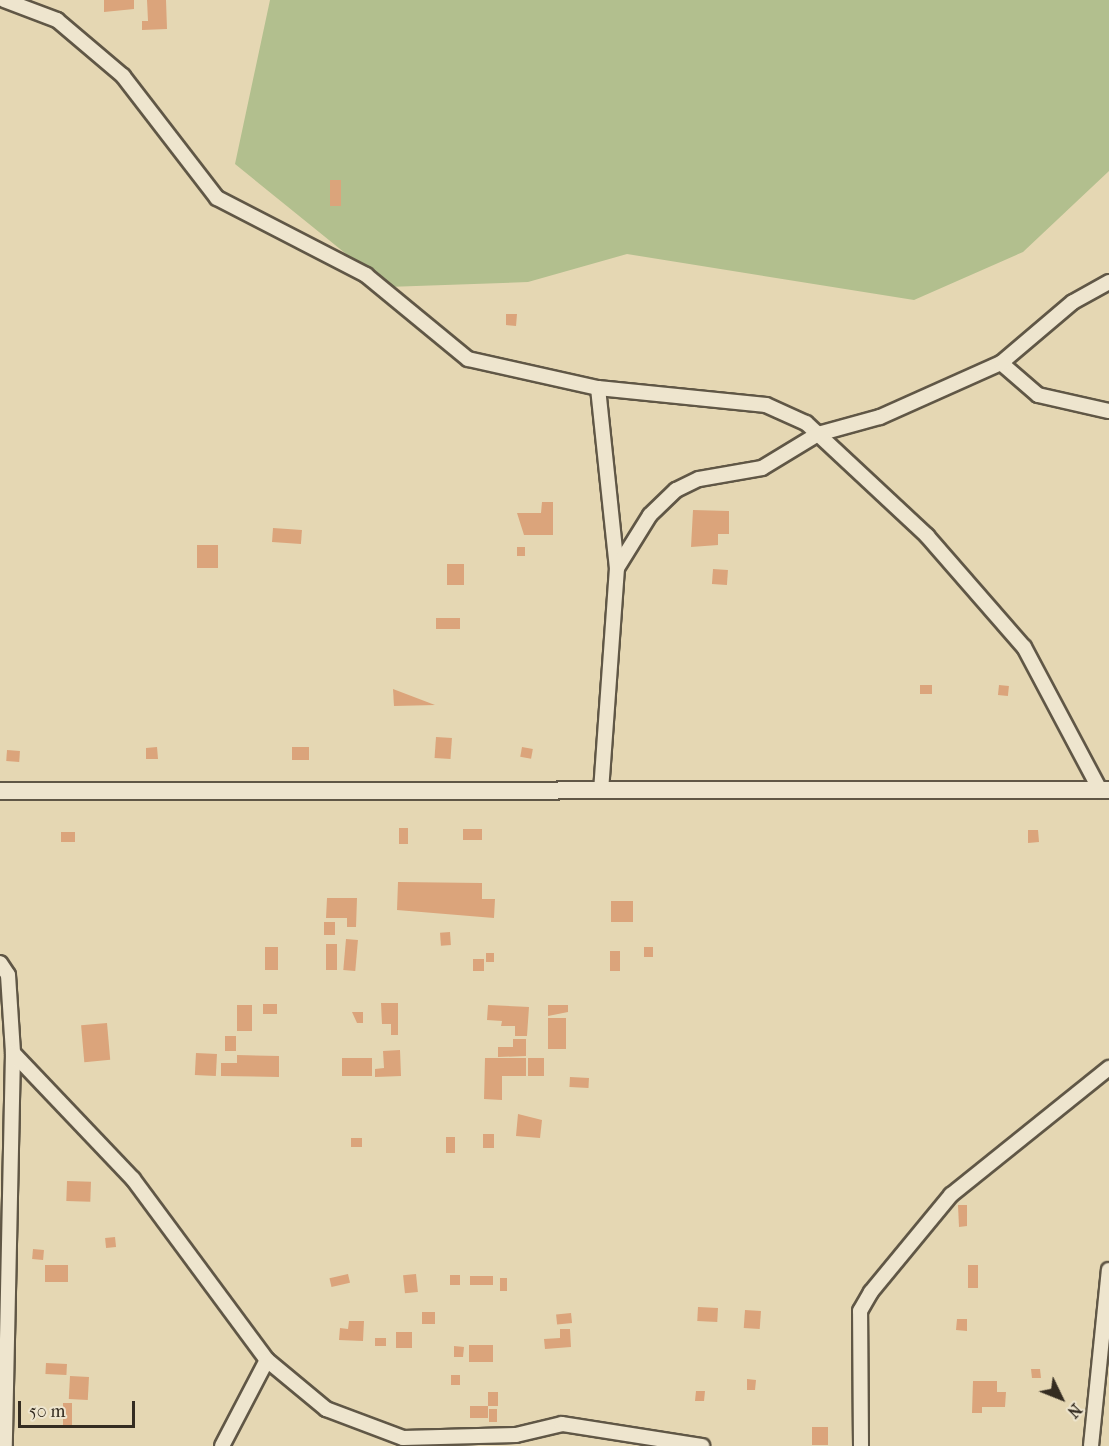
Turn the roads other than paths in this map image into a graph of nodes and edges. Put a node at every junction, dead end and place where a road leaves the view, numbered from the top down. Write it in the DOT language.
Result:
graph roads {
  1 [pos="4,0"];
  2 [pos="1109,282"];
  3 [pos="1001,363"];
  4 [pos="598,388"];
  5 [pos="1109,411"];
  6 [pos="818,434"];
  7 [pos="617,568"];
  8 [pos="601,790"];
  9 [pos="1105,790"];
  10 [pos="0,791"];
  11 [pos="0,963"];
  12 [pos="13,1053"];
  13 [pos="1109,1068"];
  14 [pos="1109,1270"];
  15 [pos="267,1360"];
  16 [pos="5,1446"];
  17 [pos="222,1446"];
  18 [pos="702,1446"];
  19 [pos="861,1446"];
  20 [pos="1091,1446"];
  1 -- 4 [label="street"];
  2 -- 3 [label="street"];
  3 -- 5 [label="street"];
  3 -- 6 [label="street"];
  4 -- 6 [label="street"];
  4 -- 7 [label="street"];
  6 -- 7 [label="street"];
  6 -- 9 [label="street"];
  7 -- 8 [label="street"];
  8 -- 9 [label="street"];
  8 -- 10 [label="street"];
  11 -- 12 [label="street"];
  12 -- 15 [label="street"];
  12 -- 16 [label="street"];
  13 -- 19 [label="street"];
  14 -- 20 [label="street"];
  15 -- 17 [label="street"];
  15 -- 18 [label="street"];
}
